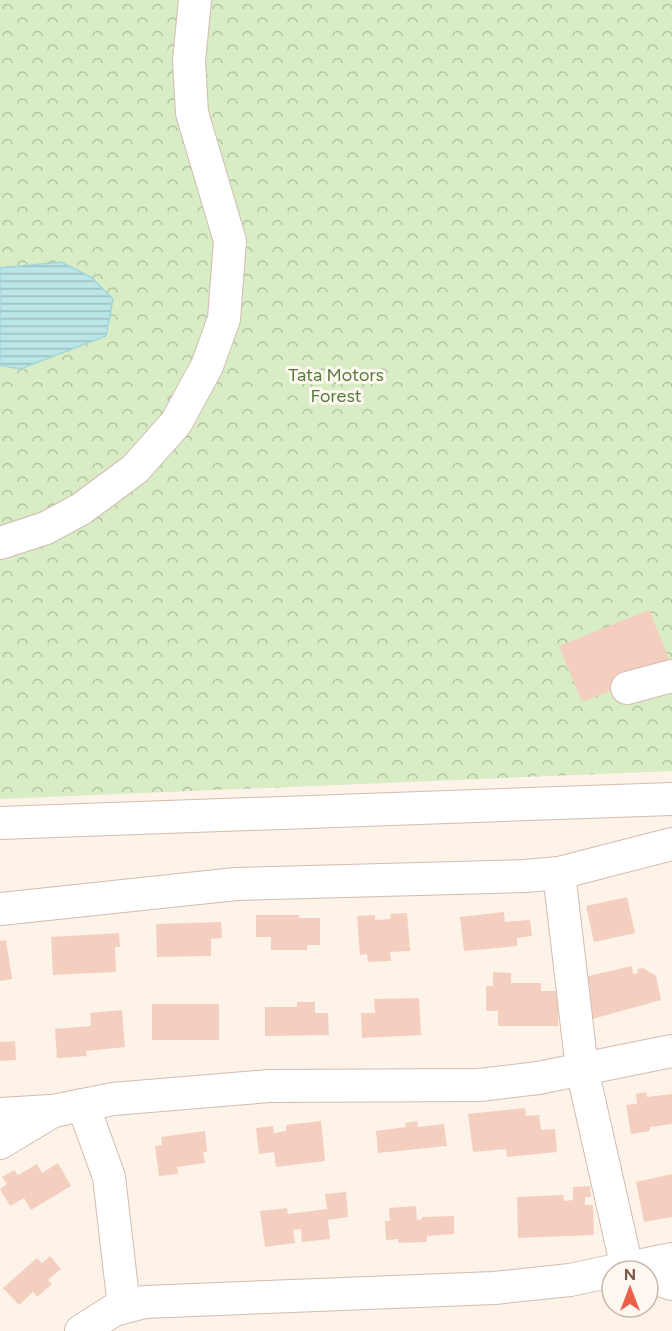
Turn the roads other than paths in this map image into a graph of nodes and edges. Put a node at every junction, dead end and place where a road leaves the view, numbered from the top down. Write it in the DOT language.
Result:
graph roads {
  1 [pos="195,0"];
  2 [pos="0,543"];
  3 [pos="672,676"];
  4 [pos="627,688"];
  5 [pos="672,799"];
  6 [pos="0,823"];
  7 [pos="672,844"];
  8 [pos="559,873"];
  9 [pos="0,909"];
  10 [pos="672,1051"];
  11 [pos="582,1069"];
  12 [pos="68,1108"];
  13 [pos="0,1114"];
  14 [pos="0,1143"];
  15 [pos="624,1259"];
  16 [pos="600,1275"];
  17 [pos="124,1307"];
  18 [pos="81,1331"];
  1 -- 2 [label="street"];
  3 -- 4 [label="street"];
  5 -- 6 [label="street"];
  7 -- 8 [label="street"];
  8 -- 9 [label="street"];
  8 -- 11 [label="street"];
  10 -- 11 [label="street"];
  11 -- 12 [label="street"];
  11 -- 15 [label="street"];
  12 -- 13 [label="street"];
  12 -- 14 [label="street"];
  12 -- 17 [label="street"];
  16 -- 17 [label="street"];
  17 -- 18 [label="street"];
}
